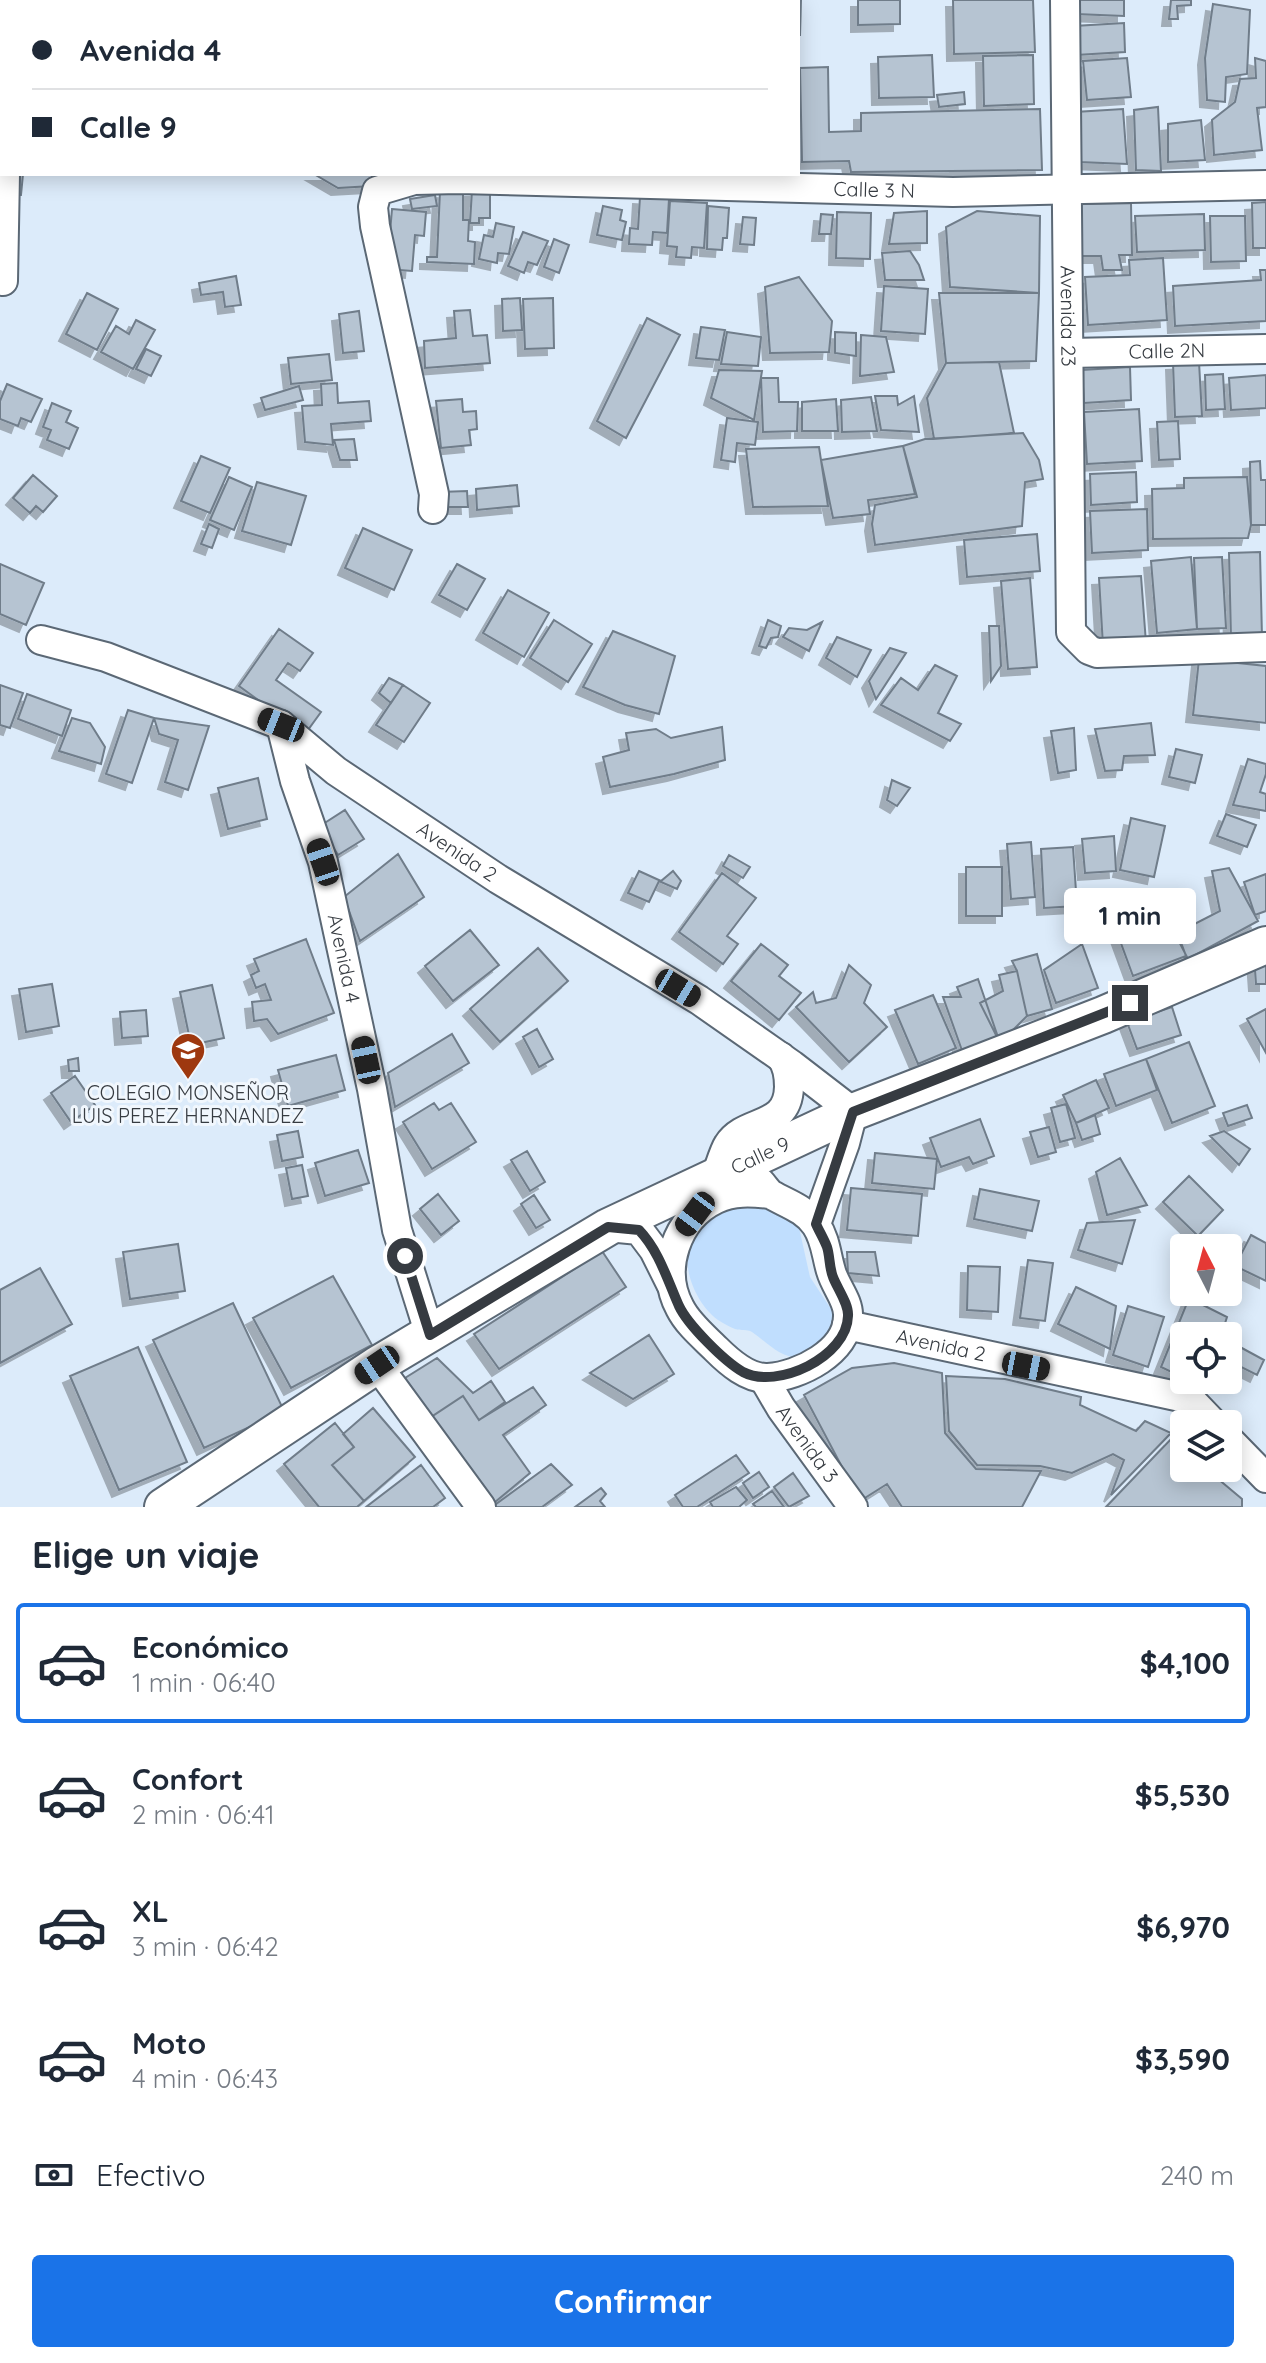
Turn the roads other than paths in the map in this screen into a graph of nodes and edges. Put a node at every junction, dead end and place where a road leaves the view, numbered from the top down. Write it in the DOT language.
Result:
graph roads {
  1 [pos="1065,0"];
  2 [pos="2,176"];
  3 [pos="1266,185"];
  4 [pos="1067,189"];
  5 [pos="3,281"];
  6 [pos="1266,349"];
  7 [pos="1069,353"];
  8 [pos="433,509"];
  9 [pos="41,640"];
  10 [pos="1266,647"];
  11 [pos="281,725"];
  12 [pos="1266,945"];
  13 [pos="781,1057"];
  14 [pos="853,1112"];
  15 [pos="715,1188"];
  16 [pos="816,1224"];
  17 [pos="608,1227"];
  18 [pos="672,1284"];
  19 [pos="847,1325"];
  20 [pos="430,1335"];
  21 [pos="377,1365"];
  22 [pos="764,1379"];
  23 [pos="1201,1410"];
  24 [pos="1242,1453"];
  25 [pos="1266,1478"];
  26 [pos="845,1505"];
  27 [pos="163,1507"];
  28 [pos="481,1507"];
  1 -- 4 [label="street, Avenida 23"];
  2 -- 5 [label="street"];
  3 -- 4 [label="street, Calle 3 N"];
  4 -- 7 [label="street, Avenida 23"];
  4 -- 8 [label="street, Calle 3 N"];
  6 -- 7 [label="street, Calle 2N"];
  7 -- 10 [label="street, Avenida 23"];
  9 -- 11 [label="street, Avenida 2"];
  11 -- 13 [label="street, Avenida 2"];
  11 -- 20 [label="street, Avenida 4"];
  12 -- 14 [label="street, Calle 9"];
  13 -- 14 [label="street, Avenida 2"];
  13 -- 15 [label="street"];
  14 -- 15 [label="street, Calle 9"];
  14 -- 16 [label="street"];
  15 -- 16 [label="street"];
  15 -- 17 [label="street, Calle 9"];
  15 -- 18 [label="street"];
  16 -- 19 [label="street"];
  17 -- 18 [label="street"];
  17 -- 20 [label="street, Calle 9"];
  18 -- 22 [label="street"];
  19 -- 22 [label="street"];
  19 -- 23 [label="street, Avenida 2"];
  20 -- 21 [label="street, Calle 9"];
  21 -- 27 [label="street, Calle 9"];
  21 -- 28 [label="street"];
  22 -- 26 [label="street, Avenida 3"];
  24 -- 25 [label="street"];
}
